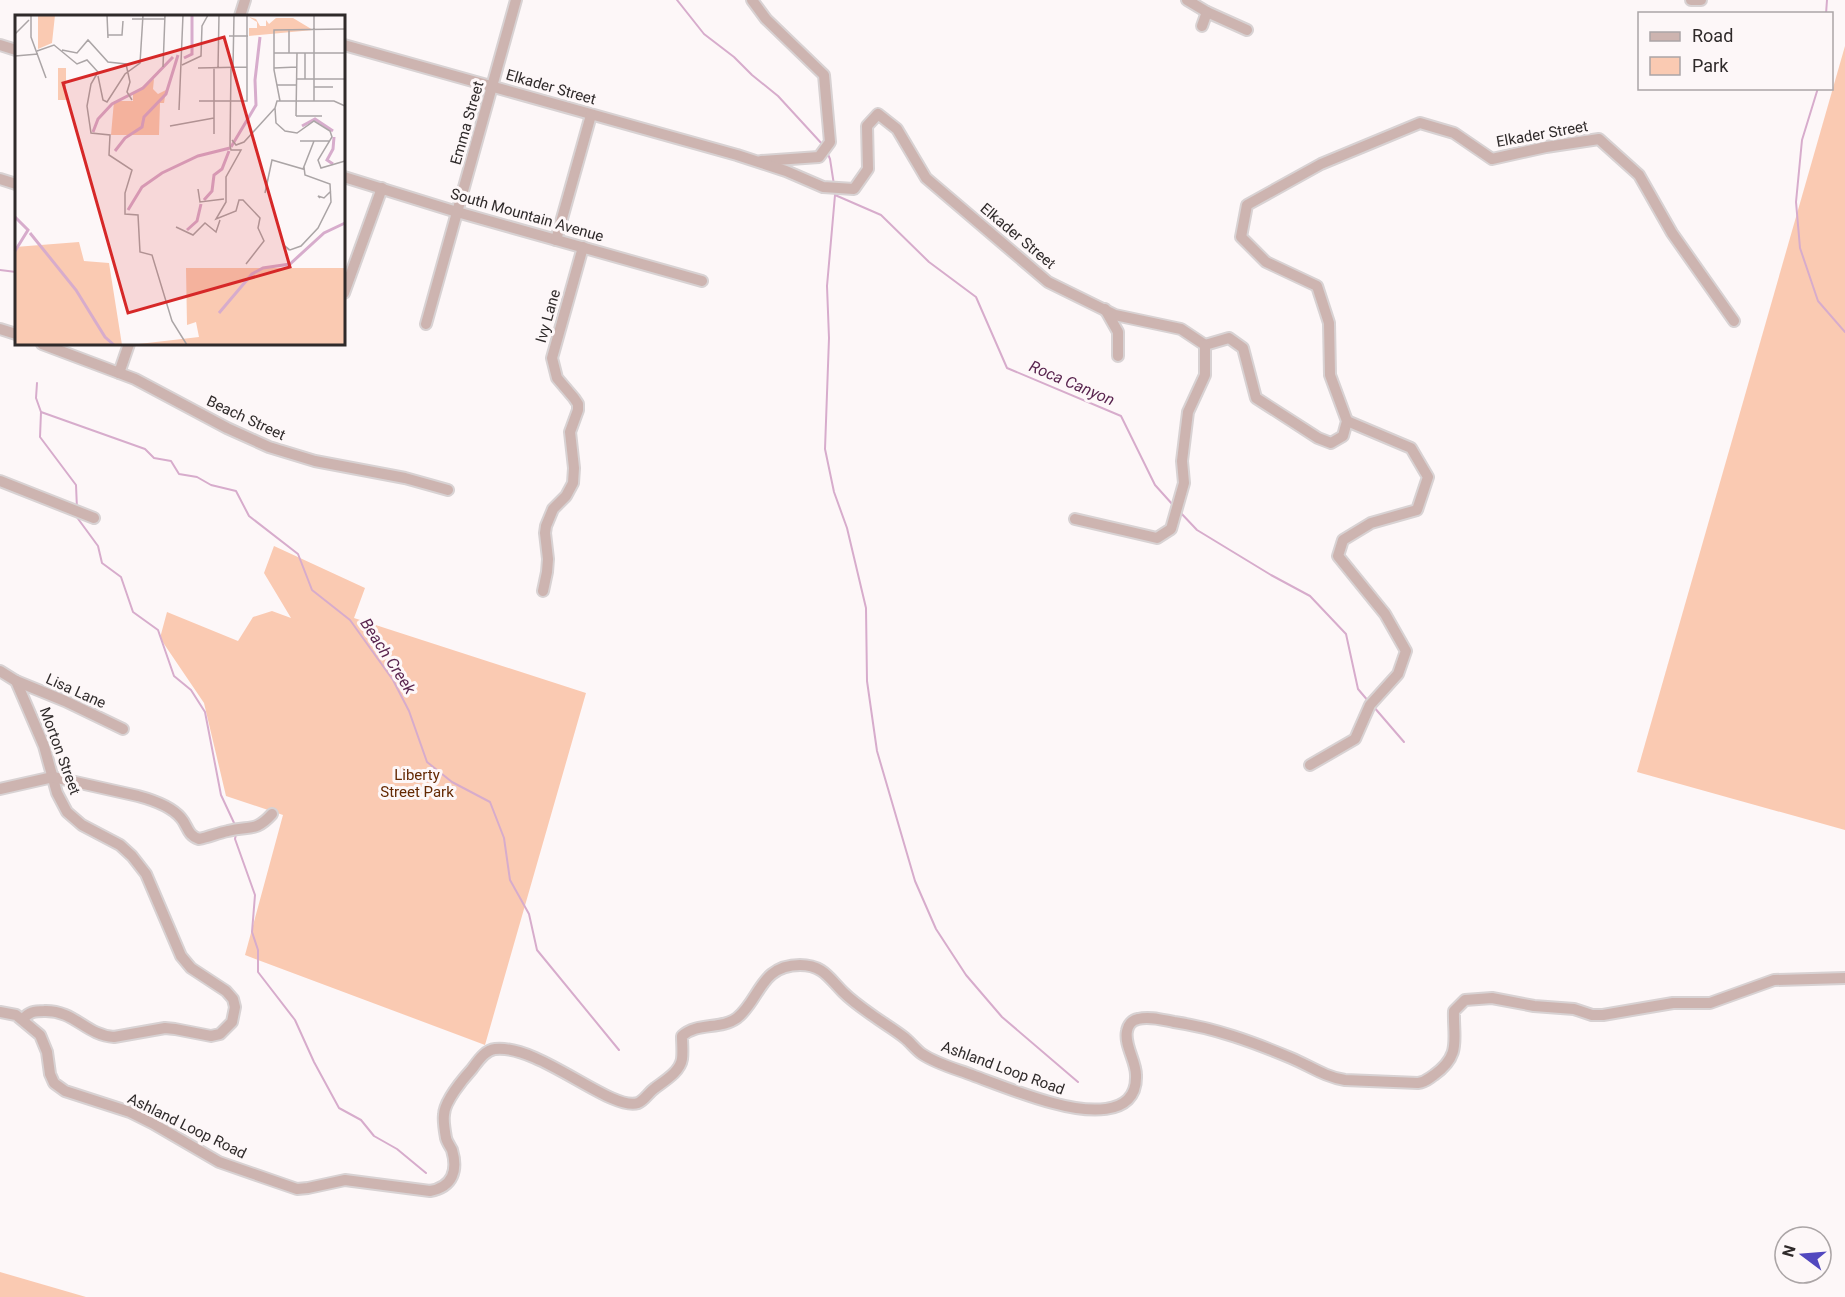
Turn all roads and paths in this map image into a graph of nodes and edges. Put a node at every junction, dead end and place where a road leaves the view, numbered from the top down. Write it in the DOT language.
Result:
graph roads {
  1 [pos="245,0"];
  2 [pos="516,0"];
  3 [pos="752,0"];
  4 [pos="1187,0"];
  5 [pos="1691,0"];
  6 [pos="1701,0"];
  7 [pos="1207,12"];
  8 [pos="240,15"];
  9 [pos="1202,26"];
  10 [pos="1247,30"];
  11 [pos="0,45"];
  12 [pos="345,45"];
  13 [pos="15,50"];
  14 [pos="493,87"];
  15 [pos="591,115"];
  16 [pos="756,161"];
  17 [pos="345,177"];
  18 [pos="0,179"];
  19 [pos="15,184"];
  20 [pos="382,188"];
  21 [pos="457,212"];
  22 [pos="556,240"];
  23 [pos="583,247"];
  24 [pos="702,280"];
  25 [pos="345,290"];
  26 [pos="1105,309"];
  27 [pos="1734,321"];
  28 [pos="426,324"];
  29 [pos="0,329"];
  30 [pos="15,334"];
  31 [pos="45,345"];
  32 [pos="129,345"];
  33 [pos="1205,345"];
  34 [pos="1119,356"];
  35 [pos="119,373"];
  36 [pos="1347,421"];
  37 [pos="0,481"];
  38 [pos="448,490"];
  39 [pos="94,518"];
  40 [pos="1075,519"];
  41 [pos="543,591"];
  42 [pos="0,670"];
  43 [pos="16,681"];
  44 [pos="123,729"];
  45 [pos="1310,765"];
  46 [pos="53,777"];
  47 [pos="0,789"];
  48 [pos="272,814"];
  49 [pos="1845,978"];
  50 [pos="0,1012"];
  51 [pos="23,1019"];
  1 -- 8 [label="street"];
  2 -- 14 [label="street, Emma Street"];
  3 -- 16 [label="street"];
  4 -- 7 [label="street"];
  5 -- 6 [label="street"];
  7 -- 9 [label="street"];
  7 -- 10 [label="street"];
  11 -- 13 [label="street"];
  12 -- 14 [label="street, Elkader Street"];
  14 -- 15 [label="street, Elkader Street"];
  14 -- 21 [label="street, Emma Street"];
  15 -- 16 [label="street, Elkader Street"];
  15 -- 22 [label="street"];
  16 -- 26 [label="street, Elkader Street"];
  17 -- 20 [label="street, South Mountain Avenue"];
  18 -- 19 [label="street"];
  20 -- 21 [label="street, South Mountain Avenue"];
  20 -- 25 [label="street"];
  21 -- 22 [label="street, South Mountain Avenue"];
  21 -- 28 [label="street, Emma Street"];
  22 -- 23 [label="street, South Mountain Avenue"];
  23 -- 24 [label="street, South Mountain Avenue"];
  23 -- 41 [label="street, Ivy Lane"];
  26 -- 33 [label="street, Elkader Street"];
  26 -- 34 [label="street"];
  27 -- 36 [label="street, Elkader Street"];
  29 -- 30 [label="street"];
  31 -- 35 [label="street, Beach Street"];
  32 -- 35 [label="street"];
  33 -- 36 [label="street"];
  33 -- 40 [label="street"];
  35 -- 38 [label="street, Beach Street"];
  36 -- 45 [label="street"];
  37 -- 39 [label="street"];
  42 -- 43 [label="street"];
  43 -- 44 [label="street, Lisa Lane"];
  43 -- 46 [label="street, Morton Street"];
  46 -- 47 [label="street"];
  46 -- 48 [label="street"];
  46 -- 51 [label="street, Morton Street"];
  49 -- 51 [label="street, Ashland Loop Road"];
  50 -- 51 [label="street"];
}
